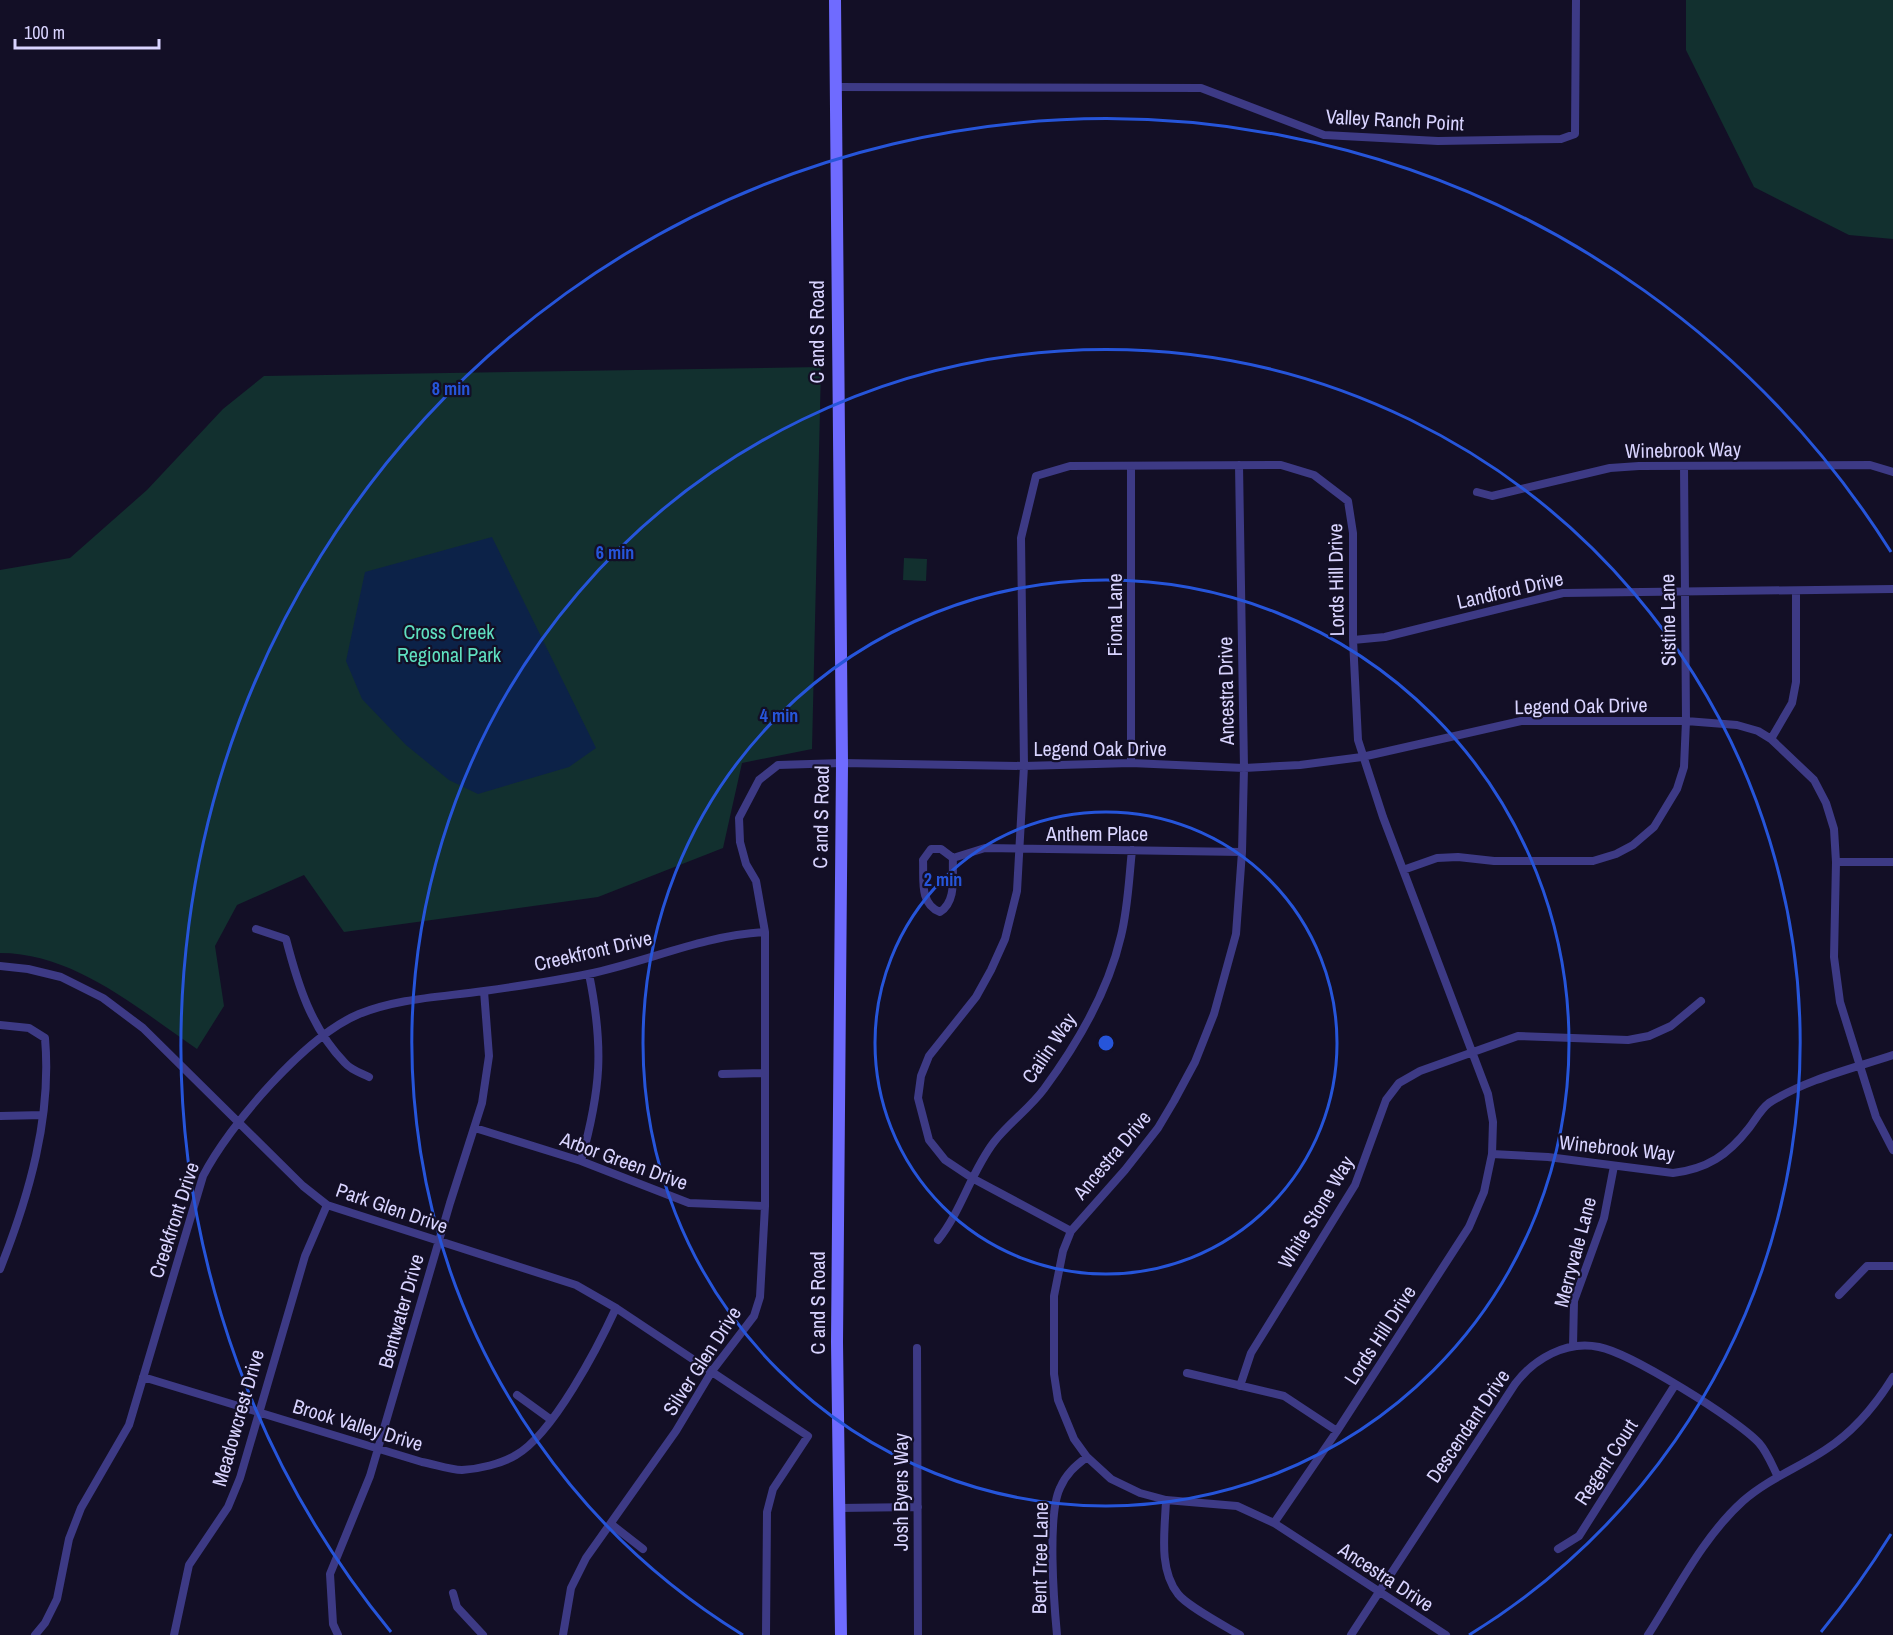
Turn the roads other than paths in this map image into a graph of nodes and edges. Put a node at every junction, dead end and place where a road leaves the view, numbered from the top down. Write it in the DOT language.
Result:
graph roads {
  1 [pos="835,0"];
  2 [pos="1576,0"];
  3 [pos="835,87"];
  4 [pos="1239,465"];
  5 [pos="1684,465"];
  6 [pos="1131,466"];
  7 [pos="1893,472"];
  8 [pos="1477,492"];
  9 [pos="1893,589"];
  10 [pos="1684,590"];
  11 [pos="1796,591"];
  12 [pos="1353,639"];
  13 [pos="1686,721"];
  14 [pos="1771,739"];
  15 [pos="1362,757"];
  16 [pos="842,763"];
  17 [pos="1131,763"];
  18 [pos="1024,766"];
  19 [pos="1244,768"];
  20 [pos="1022,850"];
  21 [pos="1132,850"];
  22 [pos="1242,852"];
  23 [pos="953,858"];
  24 [pos="1836,862"];
  25 [pos="1893,862"];
  26 [pos="1403,870"];
  27 [pos="256,929"];
  28 [pos="765,932"];
  29 [pos="0,966"];
  30 [pos="589,974"];
  31 [pos="484,991"];
  32 [pos="1701,1001"];
  33 [pos="0,1025"];
  34 [pos="324,1035"];
  35 [pos="1471,1052"];
  36 [pos="1893,1055"];
  37 [pos="1860,1066"];
  38 [pos="765,1073"];
  39 [pos="722,1074"];
  40 [pos="369,1077"];
  41 [pos="43,1115"];
  42 [pos="0,1116"];
  43 [pos="238,1123"];
  44 [pos="475,1128"];
  45 [pos="1893,1150"];
  46 [pos="1492,1154"];
  47 [pos="581,1161"];
  48 [pos="1614,1166"];
  49 [pos="972,1178"];
  50 [pos="327,1205"];
  51 [pos="765,1206"];
  52 [pos="1071,1231"];
  53 [pos="938,1240"];
  54 [pos="439,1242"];
  55 [pos="1893,1266"];
  56 [pos="0,1269"];
  57 [pos="1839,1295"];
  58 [pos="616,1308"];
  59 [pos="1573,1346"];
  60 [pos="917,1348"];
  61 [pos="712,1371"];
  62 [pos="1187,1373"];
  63 [pos="143,1377"];
  64 [pos="1893,1377"];
  65 [pos="1675,1385"];
  66 [pos="1240,1386"];
  67 [pos="517,1395"];
  68 [pos="258,1412"];
  69 [pos="550,1419"];
  70 [pos="1337,1431"];
  71 [pos="378,1447"];
  72 [pos="1087,1457"];
  73 [pos="1777,1475"];
  74 [pos="1166,1500"];
  75 [pos="918,1507"];
  76 [pos="839,1509"];
  77 [pos="1274,1523"];
  78 [pos="611,1524"];
  79 [pos="644,1549"];
  80 [pos="1558,1550"];
  81 [pos="1379,1592"];
  82 [pos="453,1593"];
  83 [pos="35,1635"];
  84 [pos="174,1635"];
  85 [pos="338,1635"];
  86 [pos="483,1635"];
  87 [pos="563,1635"];
  88 [pos="766,1635"];
  89 [pos="841,1635"];
  90 [pos="918,1635"];
  91 [pos="1057,1635"];
  92 [pos="1240,1635"];
  93 [pos="1352,1635"];
  94 [pos="1446,1635"];
  95 [pos="1648,1635"];
  1 -- 3 [label="main road, C and S Road"];
  2 -- 3 [label="street, Valley Ranch Point"];
  3 -- 16 [label="main road, C and S Road"];
  4 -- 6 [label="street, Lords Hill Drive"];
  4 -- 12 [label="street, Lords Hill Drive"];
  4 -- 19 [label="street, Ancestra Drive"];
  5 -- 7 [label="street, Winebrook Way"];
  5 -- 8 [label="street, Winebrook Way"];
  5 -- 10 [label="street, Sistine Lane"];
  6 -- 17 [label="street, Fiona Lane"];
  6 -- 18 [label="street, Lords Hill Drive"];
  9 -- 11 [label="street, Landford Drive"];
  10 -- 11 [label="street, Landford Drive"];
  10 -- 12 [label="street, Landford Drive"];
  10 -- 13 [label="street, Sistine Lane"];
  11 -- 14 [label="street"];
  12 -- 15 [label="street, Lords Hill Drive"];
  13 -- 14 [label="street, Legend Oak Drive"];
  13 -- 15 [label="street, Legend Oak Drive"];
  13 -- 26 [label="street, Sistine Lane"];
  14 -- 24 [label="street, Legend Oak Drive"];
  15 -- 19 [label="street, Legend Oak Drive"];
  15 -- 26 [label="street, Lords Hill Drive"];
  16 -- 18 [label="street, Legend Oak Drive"];
  16 -- 28 [label="street, Silver Glen Drive"];
  16 -- 76 [label="main road, C and S Road"];
  17 -- 18 [label="street, Legend Oak Drive"];
  17 -- 19 [label="street, Legend Oak Drive"];
  18 -- 20 [label="street"];
  19 -- 22 [label="street, Ancestra Drive"];
  20 -- 21 [label="street, Anthem Place"];
  20 -- 23 [label="street, Anthem Place"];
  20 -- 49 [label="street"];
  21 -- 22 [label="street, Anthem Place"];
  21 -- 49 [label="street, Cailin Way"];
  22 -- 52 [label="street, Ancestra Drive"];
  23 -- 23 [label="street, Anthem Place"];
  24 -- 25 [label="street"];
  24 -- 37 [label="street, Legend Oak Drive"];
  26 -- 35 [label="street, Lords Hill Drive"];
  27 -- 34 [label="street"];
  28 -- 30 [label="street, Creekfront Drive"];
  28 -- 38 [label="street, Silver Glen Drive"];
  29 -- 43 [label="street, Park Glen Drive"];
  30 -- 31 [label="street, Creekfront Drive"];
  30 -- 47 [label="street"];
  31 -- 34 [label="street, Creekfront Drive"];
  31 -- 44 [label="street, Bentwater Drive"];
  32 -- 35 [label="street, White Stone Way"];
  33 -- 41 [label="street"];
  34 -- 40 [label="street"];
  34 -- 43 [label="street, Creekfront Drive"];
  35 -- 46 [label="street"];
  35 -- 66 [label="street, White Stone Way"];
  36 -- 37 [label="street, Winebrook Way"];
  37 -- 45 [label="street, Legend Oak Drive"];
  37 -- 48 [label="street, Winebrook Way"];
  38 -- 39 [label="street"];
  38 -- 51 [label="street, Silver Glen Drive"];
  41 -- 42 [label="street"];
  41 -- 56 [label="street"];
  43 -- 50 [label="street, Park Glen Drive"];
  43 -- 63 [label="street, Creekfront Drive"];
  44 -- 47 [label="street, Arbor Green Drive"];
  44 -- 54 [label="street, Bentwater Drive"];
  46 -- 48 [label="street, Winebrook Way"];
  46 -- 70 [label="street, Lords Hill Drive"];
  47 -- 51 [label="street, Arbor Green Drive"];
  48 -- 59 [label="street, Merryvale Lane"];
  49 -- 52 [label="street"];
  49 -- 53 [label="street, Cailin Way"];
  50 -- 54 [label="street, Park Glen Drive"];
  50 -- 68 [label="street, Meadowcrest Drive"];
  51 -- 61 [label="street, Silver Glen Drive"];
  52 -- 72 [label="street, Ancestra Drive"];
  54 -- 58 [label="street, Park Glen Drive"];
  54 -- 71 [label="street, Bentwater Drive"];
  55 -- 57 [label="street"];
  58 -- 61 [label="street, Park Glen Drive"];
  58 -- 69 [label="street, Brook Valley Drive"];
  59 -- 65 [label="street, Descendant Drive"];
  59 -- 81 [label="street, Descendant Drive"];
  60 -- 75 [label="street, Josh Byers Way"];
  61 -- 78 [label="street, Silver Glen Drive"];
  61 -- 88 [label="street, Park Glen Drive"];
  62 -- 66 [label="street"];
  63 -- 68 [label="street, Brook Valley Drive"];
  63 -- 83 [label="street, Creekfront Drive"];
  64 -- 73 [label="street"];
  65 -- 73 [label="street, Descendant Drive"];
  65 -- 80 [label="street, Regent Court"];
  66 -- 70 [label="street"];
  67 -- 69 [label="street"];
  68 -- 71 [label="street, Brook Valley Drive"];
  68 -- 84 [label="street, Meadowcrest Drive"];
  69 -- 71 [label="street, Brook Valley Drive"];
  70 -- 77 [label="street, Lords Hill Drive"];
  71 -- 85 [label="street, Bentwater Drive"];
  72 -- 74 [label="street, Ancestra Drive"];
  72 -- 91 [label="street, Bent Tree Lane"];
  73 -- 95 [label="street"];
  74 -- 77 [label="street, Ancestra Drive"];
  74 -- 92 [label="street"];
  75 -- 76 [label="street"];
  75 -- 90 [label="street, Josh Byers Way"];
  76 -- 89 [label="main road, C and S Road"];
  77 -- 81 [label="street, Ancestra Drive"];
  78 -- 79 [label="street"];
  78 -- 87 [label="street, Silver Glen Drive"];
  81 -- 93 [label="street, Descendant Drive"];
  81 -- 94 [label="street, Ancestra Drive"];
  82 -- 86 [label="street"];
}
